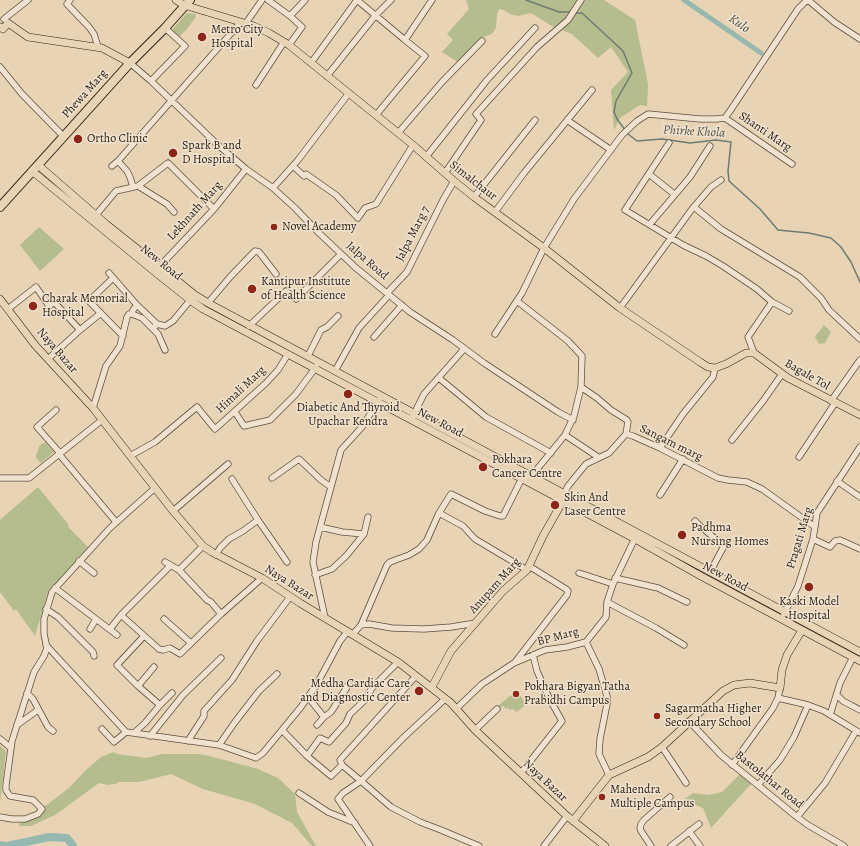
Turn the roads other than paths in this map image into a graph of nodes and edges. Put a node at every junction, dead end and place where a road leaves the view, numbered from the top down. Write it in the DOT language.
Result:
graph roads {
  1 [pos="28,0"];
  2 [pos="176,0"];
  3 [pos="262,0"];
  4 [pos="268,0"];
  5 [pos="305,0"];
  6 [pos="357,0"];
  7 [pos="391,0"];
  8 [pos="432,0"];
  9 [pos="581,0"];
  10 [pos="807,0"];
  11 [pos="67,1"];
  12 [pos="187,3"];
  13 [pos="0,13"];
  14 [pos="290,16"];
  15 [pos="375,16"];
  16 [pos="244,23"];
  17 [pos="3,26"];
  18 [pos="165,28"];
  19 [pos="535,28"];
  20 [pos="860,39"];
  21 [pos="405,40"];
  22 [pos="482,41"];
  23 [pos="286,43"];
  24 [pos="98,47"];
  25 [pos="311,62"];
  26 [pos="130,63"];
  27 [pos="0,67"];
  28 [pos="327,76"];
  29 [pos="151,81"];
  30 [pos="256,85"];
  31 [pos="592,90"];
  32 [pos="349,93"];
  33 [pos="172,100"];
  34 [pos="376,115"];
  35 [pos="725,118"];
  36 [pos="535,120"];
  37 [pos="567,120"];
  38 [pos="398,133"];
  39 [pos="63,136"];
  40 [pos="669,143"];
  41 [pos="413,145"];
  42 [pos="710,146"];
  43 [pos="611,150"];
  44 [pos="426,157"];
  45 [pos="118,161"];
  46 [pos="792,164"];
  47 [pos="112,166"];
  48 [pos="293,166"];
  49 [pos="35,168"];
  50 [pos="246,169"];
  51 [pos="445,173"];
  52 [pos="649,174"];
  53 [pos="721,180"];
  54 [pos="454,181"];
  55 [pos="135,187"];
  56 [pos="273,188"];
  57 [pos="674,194"];
  58 [pos="474,197"];
  59 [pos="0,207"];
  60 [pos="694,207"];
  61 [pos="214,209"];
  62 [pos="174,212"];
  63 [pos="495,212"];
  64 [pos="96,215"];
  65 [pos="650,224"];
  66 [pos="670,238"];
  67 [pos="544,248"];
  68 [pos="341,254"];
  69 [pos="159,267"];
  70 [pos="109,273"];
  71 [pos="276,274"];
  72 [pos="113,278"];
  73 [pos="388,294"];
  74 [pos="192,298"];
  75 [pos="0,299"];
  76 [pos="517,301"];
  77 [pos="772,302"];
  78 [pos="208,303"];
  79 [pos="137,305"];
  80 [pos="402,305"];
  81 [pos="620,308"];
  82 [pos="8,309"];
  83 [pos="789,311"];
  84 [pos="101,313"];
  85 [pos="132,314"];
  86 [pos="338,316"];
  87 [pos="155,326"];
  88 [pos="249,326"];
  89 [pos="80,330"];
  90 [pos="495,334"];
  91 [pos="123,336"];
  92 [pos="374,337"];
  93 [pos="860,339"];
  94 [pos="464,349"];
  95 [pos="165,350"];
  96 [pos="754,353"];
  97 [pos="288,354"];
  98 [pos="308,356"];
  99 [pos="48,359"];
  100 [pos="860,360"];
  101 [pos="317,366"];
  102 [pos="715,368"];
  103 [pos="335,371"];
  104 [pos="782,374"];
  105 [pos="439,378"];
  106 [pos="581,387"];
  107 [pos="379,399"];
  108 [pos="833,402"];
  109 [pos="93,408"];
  110 [pos="56,410"];
  111 [pos="235,412"];
  112 [pos="860,415"];
  113 [pos="412,416"];
  114 [pos="102,420"];
  115 [pos="573,420"];
  116 [pos="626,434"];
  117 [pos="565,435"];
  118 [pos="732,440"];
  119 [pos="860,447"];
  120 [pos="660,448"];
  121 [pos="60,453"];
  122 [pos="551,453"];
  123 [pos="130,456"];
  124 [pos="799,457"];
  125 [pos="598,458"];
  126 [pos="683,459"];
  127 [pos="228,464"];
  128 [pos="523,476"];
  129 [pos="0,478"];
  130 [pos="272,478"];
  131 [pos="232,479"];
  132 [pos="530,480"];
  133 [pos="837,481"];
  134 [pos="332,487"];
  135 [pos="155,488"];
  136 [pos="660,495"];
  137 [pos="563,497"];
  138 [pos="860,497"];
  139 [pos="173,511"];
  140 [pos="440,513"];
  141 [pos="368,517"];
  142 [pos="258,520"];
  143 [pos="695,521"];
  144 [pos="116,522"];
  145 [pos="320,527"];
  146 [pos="815,527"];
  147 [pos="364,534"];
  148 [pos="636,536"];
  149 [pos="813,539"];
  150 [pos="203,546"];
  151 [pos="860,549"];
  152 [pos="216,555"];
  153 [pos="79,561"];
  154 [pos="288,562"];
  155 [pos="528,568"];
  156 [pos="179,570"];
  157 [pos="710,572"];
  158 [pos="94,573"];
  159 [pos="579,573"];
  160 [pos="315,575"];
  161 [pos="262,578"];
  162 [pos="614,581"];
  163 [pos="55,588"];
  164 [pos="290,597"];
  165 [pos="607,602"];
  166 [pos="687,602"];
  167 [pos="46,609"];
  168 [pos="221,614"];
  169 [pos="121,615"];
  170 [pos="783,616"];
  171 [pos="325,618"];
  172 [pos="96,619"];
  173 [pos="164,619"];
  174 [pos="477,622"];
  175 [pos="361,625"];
  176 [pos="90,629"];
  177 [pos="110,629"];
  178 [pos="802,630"];
  179 [pos="350,633"];
  180 [pos="117,635"];
  181 [pos="144,636"];
  182 [pos="586,642"];
  183 [pos="191,643"];
  184 [pos="684,644"];
  185 [pos="46,646"];
  186 [pos="860,652"];
  187 [pos="533,655"];
  188 [pos="94,656"];
  189 [pos="853,657"];
  190 [pos="221,658"];
  191 [pos="860,661"];
  192 [pos="398,662"];
  193 [pos="514,663"];
  194 [pos="154,667"];
  195 [pos="277,674"];
  196 [pos="416,676"];
  197 [pos="349,684"];
  198 [pos="138,686"];
  199 [pos="432,687"];
  200 [pos="780,688"];
  201 [pos="27,693"];
  202 [pos="172,693"];
  203 [pos="837,695"];
  204 [pos="308,697"];
  205 [pos="778,698"];
  206 [pos="445,699"];
  207 [pos="160,705"];
  208 [pos="808,705"];
  209 [pos="456,709"];
  210 [pos="497,709"];
  211 [pos="38,710"];
  212 [pos="860,710"];
  213 [pos="830,715"];
  214 [pos="324,717"];
  215 [pos="689,721"];
  216 [pos="17,725"];
  217 [pos="317,726"];
  218 [pos="102,728"];
  219 [pos="282,730"];
  220 [pos="476,730"];
  221 [pos="53,731"];
  222 [pos="126,732"];
  223 [pos="135,732"];
  224 [pos="858,732"];
  225 [pos="150,736"];
  226 [pos="0,739"];
  227 [pos="188,741"];
  228 [pos="219,745"];
  229 [pos="662,747"];
  230 [pos="11,748"];
  231 [pos="307,756"];
  232 [pos="732,765"];
  233 [pos="342,766"];
  234 [pos="521,773"];
  235 [pos="609,775"];
  236 [pos="361,780"];
  237 [pos="686,784"];
  238 [pos="758,785"];
  239 [pos="299,792"];
  240 [pos="670,797"];
  241 [pos="567,816"];
  242 [pos="0,817"];
  243 [pos="797,817"];
  244 [pos="573,821"];
  245 [pos="355,823"];
  246 [pos="698,824"];
  247 [pos="689,831"];
  248 [pos="370,846"];
  249 [pos="479,846"];
  250 [pos="544,846"];
  251 [pos="605,846"];
  252 [pos="651,846"];
  253 [pos="671,846"];
  254 [pos="700,846"];
  255 [pos="844,846"];
  1 -- 17 [label="street"];
  2 -- 12 [label="main road, Simalchaur"];
  3 -- 16 [label="street"];
  4 -- 14 [label="street"];
  5 -- 14 [label="street"];
  6 -- 15 [label="street"];
  6 -- 25 [label="street"];
  7 -- 15 [label="street"];
  8 -- 21 [label="street"];
  9 -- 51 [label="street"];
  10 -- 20 [label="street"];
  10 -- 35 [label="street"];
  11 -- 24 [label="street"];
  12 -- 16 [label="main road, Simalchaur"];
  12 -- 18 [label="highway, Phewa Marg"];
  13 -- 17 [label="street"];
  14 -- 23 [label="street"];
  15 -- 21 [label="street"];
  15 -- 28 [label="street"];
  16 -- 23 [label="main road, Simalchaur"];
  16 -- 33 [label="street"];
  17 -- 24 [label="main road"];
  18 -- 26 [label="highway, Phewa Marg"];
  18 -- 29 [label="street"];
  19 -- 44 [label="street"];
  21 -- 34 [label="street"];
  22 -- 38 [label="street"];
  23 -- 25 [label="main road, Simalchaur"];
  23 -- 30 [label="street"];
  24 -- 26 [label="main road"];
  25 -- 28 [label="main road, Simalchaur"];
  26 -- 29 [label="street, Jalpa Road"];
  26 -- 39 [label="highway, Phewa Marg"];
  27 -- 39 [label="street"];
  28 -- 32 [label="main road, Simalchaur"];
  29 -- 33 [label="street, Jalpa Road"];
  31 -- 37 [label="street"];
  32 -- 34 [label="main road, Simalchaur"];
  32 -- 48 [label="street"];
  33 -- 45 [label="street"];
  33 -- 50 [label="street, Jalpa Road"];
  34 -- 38 [label="main road, Simalchaur"];
  35 -- 43 [label="street"];
  35 -- 46 [label="street, Shanti Marg"];
  36 -- 58 [label="street"];
  37 -- 43 [label="street"];
  37 -- 63 [label="street"];
  38 -- 41 [label="main road, Simalchaur"];
  39 -- 49 [label="highway, Phewa Marg"];
  40 -- 52 [label="street"];
  41 -- 44 [label="main road, Simalchaur"];
  41 -- 48 [label="street"];
  42 -- 57 [label="street"];
  43 -- 67 [label="street"];
  44 -- 51 [label="main road, Simalchaur"];
  45 -- 47 [label="street"];
  45 -- 55 [label="street"];
  48 -- 56 [label="street"];
  49 -- 59 [label="highway, Phewa Marg"];
  49 -- 64 [label="main road, New Road"];
  49 -- 74 [label="main road, New Road"];
  50 -- 56 [label="street, Jalpa Road"];
  50 -- 61 [label="street, Lekhnath Marg"];
  51 -- 54 [label="main road, Simalchaur"];
  52 -- 57 [label="street"];
  52 -- 65 [label="street"];
  53 -- 60 [label="street"];
  54 -- 58 [label="main road, Simalchaur"];
  54 -- 73 [label="street, Jalpa Marg 7"];
  55 -- 61 [label="street"];
  55 -- 62 [label="street"];
  55 -- 64 [label="street"];
  56 -- 68 [label="street, Jalpa Road"];
  57 -- 65 [label="street"];
  58 -- 63 [label="main road, Simalchaur"];
  60 -- 66 [label="street"];
  60 -- 93 [label="street"];
  61 -- 69 [label="street, Lekhnath Marg"];
  63 -- 67 [label="main road, Simalchaur"];
  64 -- 69 [label="main road, New Road"];
  65 -- 66 [label="street"];
  66 -- 77 [label="street"];
  66 -- 81 [label="street"];
  67 -- 76 [label="street"];
  67 -- 81 [label="main road, Simalchaur"];
  68 -- 73 [label="street, Jalpa Road"];
  68 -- 88 [label="street"];
  69 -- 74 [label="main road, New Road"];
  70 -- 72 [label="street"];
  71 -- 78 [label="street"];
  72 -- 79 [label="street"];
  72 -- 84 [label="street"];
  73 -- 80 [label="street, Jalpa Road"];
  73 -- 103 [label="street, Jalpa Marg 7"];
  74 -- 78 [label="main road, New Road"];
  74 -- 87 [label="street"];
  74 -- 97 [label="main road, New Road"];
  75 -- 82 [label="main road, Naya Bazar"];
  76 -- 90 [label="street"];
  76 -- 106 [label="street"];
  77 -- 83 [label="street"];
  77 -- 96 [label="street"];
  78 -- 88 [label="main road, New Road"];
  79 -- 85 [label="street"];
  79 -- 87 [label="street"];
  80 -- 92 [label="street"];
  80 -- 94 [label="street, Jalpa Road"];
  81 -- 102 [label="main road, Simalchaur"];
  82 -- 89 [label="street"];
  82 -- 99 [label="main road, Naya Bazar"];
  84 -- 89 [label="street"];
  84 -- 91 [label="street"];
  85 -- 87 [label="street"];
  85 -- 91 [label="street"];
  86 -- 98 [label="street"];
  87 -- 95 [label="street"];
  88 -- 98 [label="main road, New Road"];
  89 -- 99 [label="street"];
  91 -- 109 [label="street"];
  94 -- 105 [label="street"];
  94 -- 115 [label="street, Jalpa Road"];
  96 -- 102 [label="main road"];
  96 -- 104 [label="main road, Bagale Tol"];
  97 -- 101 [label="main road, New Road"];
  97 -- 111 [label="street, Himali Marg"];
  98 -- 101 [label="main road, New Road"];
  99 -- 109 [label="main road, Naya Bazar"];
  100 -- 108 [label="street"];
  101 -- 103 [label="main road, New Road"];
  101 -- 107 [label="main road, New Road"];
  101 -- 111 [label="street"];
  102 -- 120 [label="street"];
  103 -- 107 [label="main road, New Road"];
  104 -- 108 [label="main road, Bagale Tol"];
  104 -- 118 [label="street"];
  105 -- 113 [label="street"];
  105 -- 122 [label="street"];
  106 -- 115 [label="street"];
  106 -- 116 [label="street"];
  107 -- 113 [label="main road, New Road"];
  107 -- 134 [label="street"];
  108 -- 112 [label="main road, Bagale Tol"];
  108 -- 124 [label="street"];
  109 -- 114 [label="main road, Naya Bazar"];
  110 -- 121 [label="street"];
  111 -- 123 [label="street, Himali Marg"];
  113 -- 128 [label="main road, New Road"];
  114 -- 121 [label="street"];
  114 -- 123 [label="main road, Naya Bazar"];
  115 -- 117 [label="street"];
  116 -- 120 [label="street, Sangam marg"];
  116 -- 125 [label="street, Sangam marg"];
  117 -- 122 [label="street"];
  117 -- 125 [label="street"];
  119 -- 133 [label="street, Pragati Marg"];
  120 -- 126 [label="street, Sangam marg"];
  121 -- 129 [label="street"];
  121 -- 144 [label="street"];
  122 -- 132 [label="street"];
  123 -- 135 [label="main road, Naya Bazar"];
  125 -- 137 [label="street, Sangam marg"];
  126 -- 136 [label="street"];
  126 -- 146 [label="street, Sangam marg"];
  127 -- 139 [label="street"];
  128 -- 132 [label="main road, New Road"];
  128 -- 140 [label="street"];
  130 -- 134 [label="street"];
  131 -- 142 [label="street"];
  132 -- 137 [label="main road, New Road"];
  133 -- 138 [label="street"];
  133 -- 146 [label="street, Pragati Marg"];
  134 -- 145 [label="street"];
  135 -- 139 [label="main road, Naya Bazar"];
  135 -- 144 [label="street"];
  137 -- 148 [label="main road, New Road"];
  137 -- 155 [label="main road, Anupam Marg"];
  139 -- 150 [label="main road, Naya Bazar"];
  140 -- 155 [label="street"];
  140 -- 175 [label="street"];
  141 -- 147 [label="street"];
  142 -- 152 [label="street"];
  142 -- 154 [label="street"];
  143 -- 157 [label="street"];
  144 -- 153 [label="street"];
  145 -- 147 [label="street"];
  145 -- 160 [label="street"];
  146 -- 149 [label="street, Pragati Marg"];
  147 -- 160 [label="street"];
  148 -- 157 [label="main road, New Road"];
  148 -- 162 [label="street, BP Marg"];
  148 -- 170 [label="main road, New Road"];
  149 -- 151 [label="street"];
  149 -- 170 [label="street, Pragati Marg"];
  150 -- 152 [label="main road, Naya Bazar"];
  150 -- 156 [label="street"];
  152 -- 161 [label="main road, Naya Bazar"];
  153 -- 158 [label="street"];
  153 -- 163 [label="street"];
  155 -- 174 [label="main road, Anupam Marg"];
  155 -- 193 [label="street"];
  156 -- 168 [label="street"];
  156 -- 169 [label="street"];
  157 -- 170 [label="main road, New Road"];
  159 -- 162 [label="street"];
  160 -- 171 [label="street"];
  161 -- 164 [label="main road, Naya Bazar"];
  161 -- 168 [label="street"];
  162 -- 165 [label="street, BP Marg"];
  162 -- 166 [label="street"];
  163 -- 167 [label="street"];
  163 -- 172 [label="street"];
  164 -- 171 [label="main road, Naya Bazar"];
  164 -- 227 [label="street"];
  165 -- 182 [label="street, BP Marg"];
  165 -- 184 [label="street"];
  167 -- 185 [label="street"];
  167 -- 188 [label="street"];
  168 -- 183 [label="street"];
  169 -- 177 [label="street"];
  169 -- 181 [label="street"];
  170 -- 178 [label="main road, New Road"];
  170 -- 186 [label="main road, New Road"];
  171 -- 179 [label="main road, Naya Bazar"];
  172 -- 176 [label="street"];
  172 -- 177 [label="street"];
  173 -- 183 [label="street"];
  174 -- 175 [label="street"];
  174 -- 199 [label="main road, Anupam Marg"];
  175 -- 179 [label="street"];
  177 -- 180 [label="street"];
  178 -- 189 [label="main road, New Road"];
  178 -- 200 [label="main road"];
  179 -- 192 [label="main road, Naya Bazar"];
  179 -- 204 [label="street"];
  181 -- 183 [label="street"];
  181 -- 198 [label="street"];
  182 -- 187 [label="street, BP Marg"];
  182 -- 235 [label="street"];
  185 -- 201 [label="street"];
  185 -- 222 [label="street"];
  187 -- 193 [label="street, BP Marg"];
  187 -- 234 [label="street"];
  189 -- 191 [label="main road, New Road"];
  189 -- 203 [label="street"];
  190 -- 225 [label="street"];
  192 -- 196 [label="main road, Naya Bazar"];
  192 -- 231 [label="street"];
  193 -- 209 [label="street, BP Marg"];
  194 -- 198 [label="street"];
  195 -- 228 [label="street"];
  196 -- 199 [label="main road, Naya Bazar"];
  196 -- 233 [label="street"];
  197 -- 214 [label="street"];
  198 -- 207 [label="street"];
  199 -- 206 [label="main road, Naya Bazar"];
  200 -- 205 [label="street"];
  200 -- 215 [label="main road"];
  201 -- 211 [label="street"];
  201 -- 216 [label="street"];
  202 -- 207 [label="street"];
  203 -- 212 [label="street"];
  203 -- 213 [label="street"];
  204 -- 214 [label="street"];
  204 -- 219 [label="street"];
  205 -- 208 [label="street"];
  205 -- 232 [label="street"];
  206 -- 209 [label="main road, Naya Bazar"];
  206 -- 236 [label="street"];
  207 -- 223 [label="street"];
  208 -- 213 [label="street"];
  208 -- 238 [label="street"];
  209 -- 220 [label="main road, Naya Bazar"];
  210 -- 220 [label="street"];
  211 -- 216 [label="street"];
  211 -- 221 [label="street"];
  213 -- 224 [label="street"];
  214 -- 217 [label="street"];
  215 -- 229 [label="main road"];
  215 -- 232 [label="street, Bastolathar Road"];
  216 -- 230 [label="street"];
  218 -- 222 [label="street"];
  219 -- 228 [label="street"];
  219 -- 231 [label="street"];
  220 -- 234 [label="main road, Naya Bazar"];
  222 -- 223 [label="street"];
  223 -- 225 [label="street"];
  224 -- 243 [label="street"];
  225 -- 227 [label="street"];
  226 -- 230 [label="street"];
  227 -- 228 [label="street"];
  229 -- 235 [label="main road"];
  229 -- 237 [label="street"];
  230 -- 242 [label="street"];
  231 -- 233 [label="street"];
  232 -- 238 [label="street, Bastolathar Road"];
  233 -- 236 [label="street"];
  234 -- 241 [label="main road, Naya Bazar"];
  235 -- 244 [label="main road"];
  236 -- 245 [label="street"];
  236 -- 249 [label="street"];
  238 -- 243 [label="street, Bastolathar Road"];
  239 -- 245 [label="street"];
  240 -- 252 [label="street"];
  241 -- 244 [label="main road, Naya Bazar"];
  241 -- 250 [label="street"];
  243 -- 255 [label="street, Bastolathar Road"];
  244 -- 251 [label="main road, Naya Bazar"];
  245 -- 248 [label="street"];
  246 -- 247 [label="street"];
  247 -- 253 [label="street"];
  247 -- 254 [label="street"];
}
